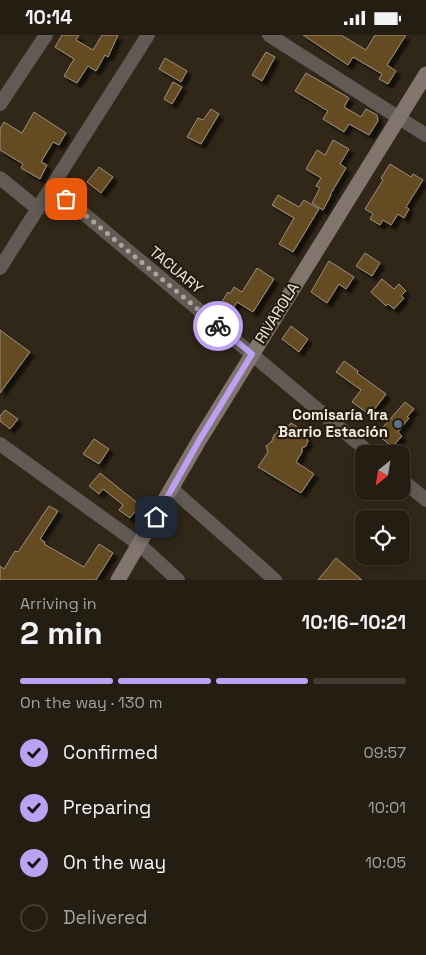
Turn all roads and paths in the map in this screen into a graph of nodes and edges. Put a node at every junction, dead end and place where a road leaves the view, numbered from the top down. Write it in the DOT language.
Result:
graph roads {
  1 [pos="46,35"];
  2 [pos="148,35"];
  3 [pos="269,35"];
  4 [pos="426,74"];
  5 [pos="0,104"];
  6 [pos="399,117"];
  7 [pos="426,135"];
  8 [pos="0,178"];
  9 [pos="52,187"];
  10 [pos="38,209"];
  11 [pos="0,269"];
  12 [pos="252,354"];
  13 [pos="0,444"];
  14 [pos="360,445"];
  15 [pos="410,487"];
  16 [pos="172,489"];
  17 [pos="426,500"];
  18 [pos="140,545"];
  19 [pos="118,580"];
  20 [pos="178,580"];
  21 [pos="275,580"];
  1 -- 5 [label="street"];
  2 -- 9 [label="street"];
  3 -- 6 [label="street"];
  4 -- 6 [label="street, RIVAROLA"];
  6 -- 7 [label="street"];
  6 -- 12 [label="street, RIVAROLA"];
  8 -- 10 [label="street"];
  9 -- 10 [label="street"];
  9 -- 12 [label="street, TACUARY"];
  10 -- 11 [label="street"];
  12 -- 14 [label="street, TACUARY"];
  12 -- 16 [label="street, RIVAROLA"];
  13 -- 18 [label="street"];
  15 -- 17 [label="street"];
  16 -- 18 [label="street, RIVAROLA"];
  16 -- 21 [label="street"];
  18 -- 19 [label="street, RIVAROLA"];
  18 -- 20 [label="street"];
}
